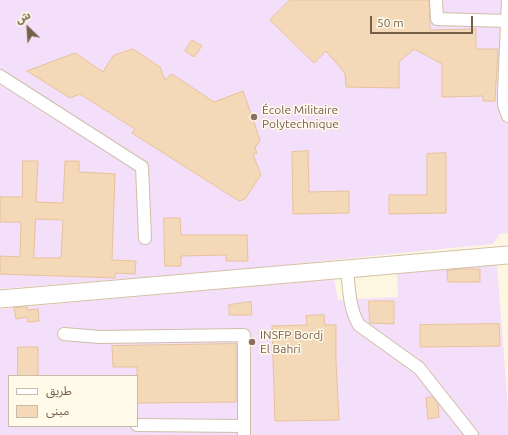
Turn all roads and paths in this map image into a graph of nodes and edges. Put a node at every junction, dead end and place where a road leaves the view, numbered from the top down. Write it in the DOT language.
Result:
graph roads {
  1 [pos="436,0"];
  2 [pos="508,0"];
  3 [pos="507,21"];
  4 [pos="0,76"];
  5 [pos="508,116"];
  6 [pos="145,238"];
  7 [pos="508,255"];
  8 [pos="347,269"];
  9 [pos="0,299"];
  10 [pos="64,334"];
  11 [pos="138,425"];
  12 [pos="244,431"];
  13 [pos="472,435"];
  1 -- 3 [label="street"];
  2 -- 3 [label="street"];
  3 -- 5 [label="street"];
  4 -- 6 [label="street"];
  7 -- 8 [label="main road"];
  8 -- 9 [label="main road"];
  8 -- 13 [label="street"];
  10 -- 12 [label="street"];
  11 -- 12 [label="street"];
}
